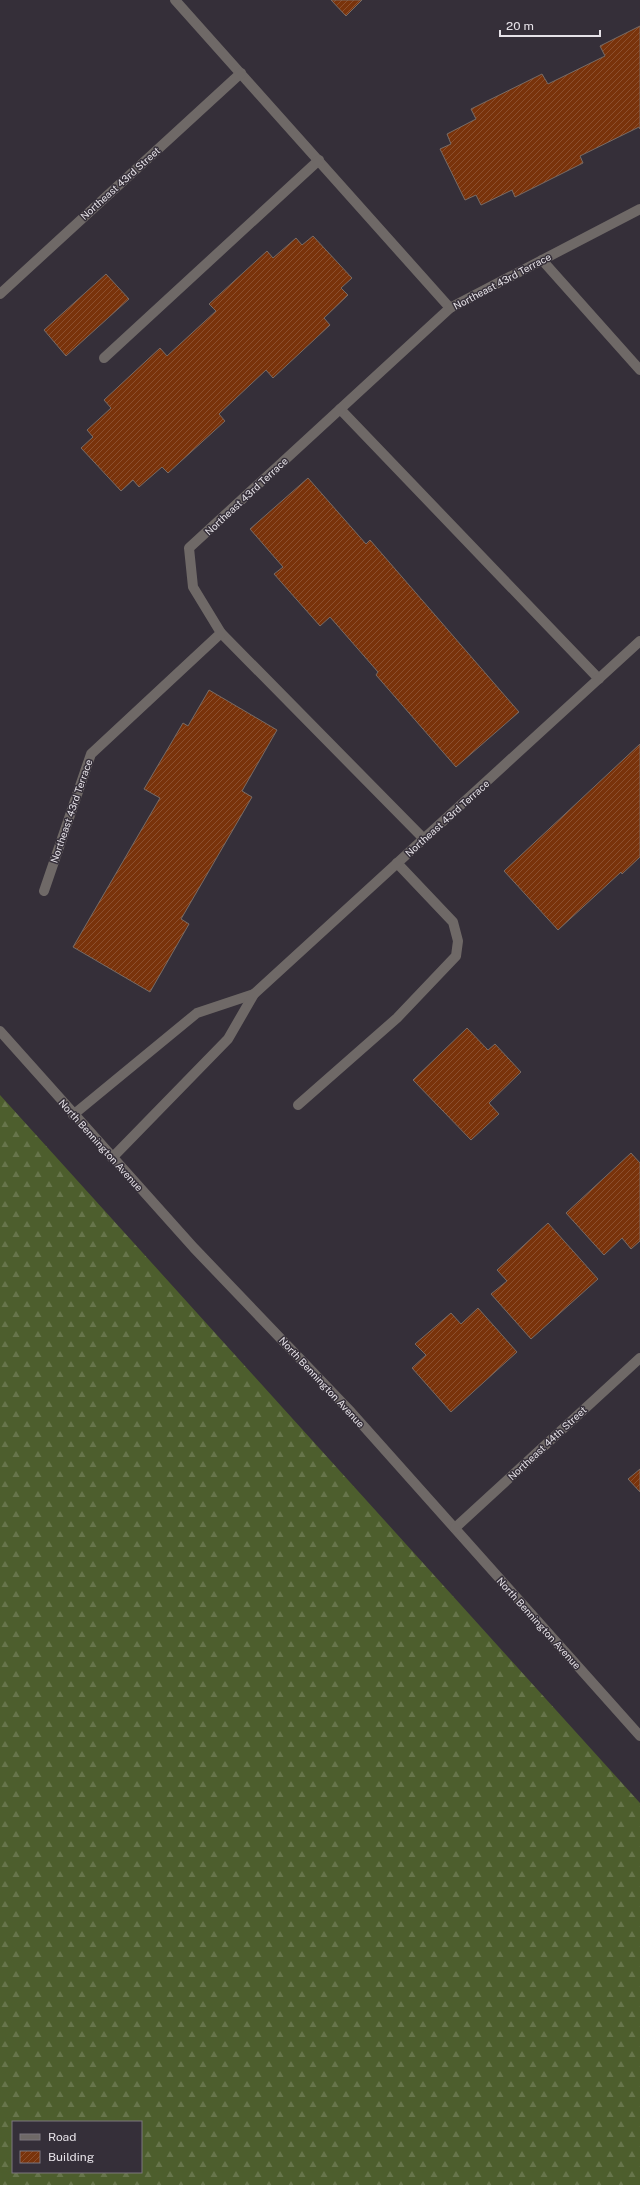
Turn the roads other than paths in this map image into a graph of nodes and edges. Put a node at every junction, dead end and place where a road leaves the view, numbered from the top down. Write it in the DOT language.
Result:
graph roads {
  1 [pos="176,0"];
  2 [pos="241,73"];
  3 [pos="319,160"];
  4 [pos="640,209"];
  5 [pos="542,260"];
  6 [pos="0,294"];
  7 [pos="450,308"];
  8 [pos="104,358"];
  9 [pos="640,370"];
  10 [pos="340,408"];
  11 [pos="221,633"];
  12 [pos="640,641"];
  13 [pos="599,679"];
  14 [pos="424,839"];
  15 [pos="397,863"];
  16 [pos="44,891"];
  17 [pos="254,994"];
  18 [pos="0,1031"];
  19 [pos="298,1105"];
  20 [pos="73,1115"];
  21 [pos="112,1158"];
  22 [pos="640,1358"];
  23 [pos="455,1528"];
  24 [pos="640,1736"];
  1 -- 2 [label="street"];
  2 -- 3 [label="street"];
  2 -- 6 [label="street, Northeast 43rd Street"];
  3 -- 7 [label="street"];
  3 -- 8 [label="street"];
  4 -- 5 [label="street, Northeast 43rd Terrace"];
  5 -- 7 [label="street, Northeast 43rd Terrace"];
  5 -- 9 [label="street"];
  7 -- 10 [label="street, Northeast 43rd Terrace"];
  10 -- 11 [label="street, Northeast 43rd Terrace"];
  10 -- 13 [label="street"];
  11 -- 14 [label="street"];
  11 -- 16 [label="street, Northeast 43rd Terrace"];
  12 -- 13 [label="street, Northeast 43rd Terrace"];
  13 -- 14 [label="street, Northeast 43rd Terrace"];
  14 -- 15 [label="street, Northeast 43rd Terrace"];
  15 -- 17 [label="street, Northeast 43rd Terrace"];
  15 -- 19 [label="street"];
  17 -- 20 [label="street, Northeast 43rd Terrace"];
  17 -- 21 [label="street, Northeast 43rd Terrace"];
  18 -- 20 [label="street, North Bennington Avenue"];
  20 -- 21 [label="street, North Bennington Avenue"];
  21 -- 23 [label="street, North Bennington Avenue"];
  22 -- 23 [label="street, Northeast 44th Street"];
  23 -- 24 [label="street, North Bennington Avenue"];
}
